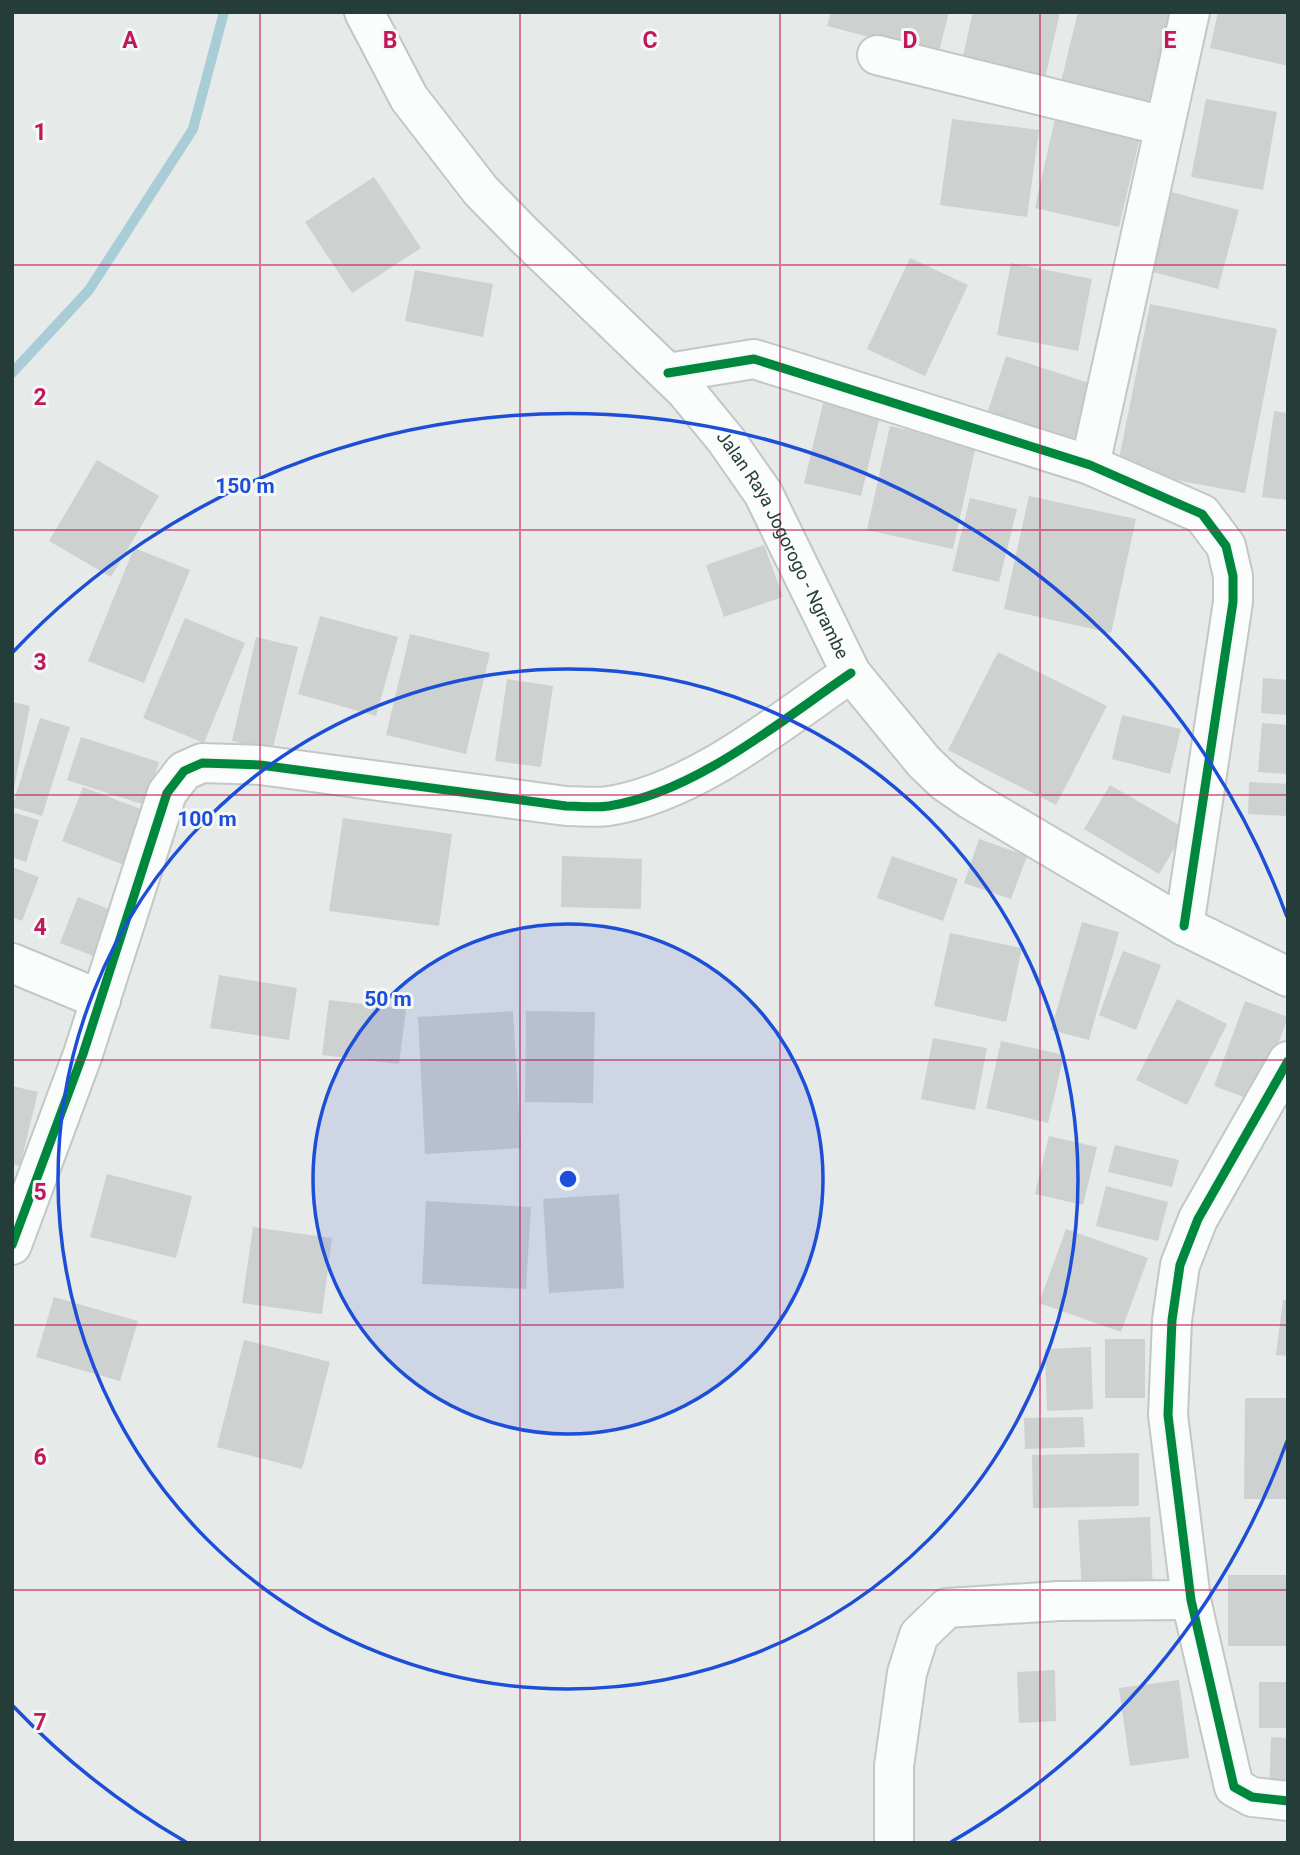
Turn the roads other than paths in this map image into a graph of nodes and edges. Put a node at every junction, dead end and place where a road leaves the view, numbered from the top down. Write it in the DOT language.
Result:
graph roads {
  1 [pos="364,12"];
  2 [pos="1190,12"];
  3 [pos="877,55"];
  4 [pos="1164,126"];
  5 [pos="668,373"];
  6 [pos="1090,465"];
  7 [pos="851,673"];
  8 [pos="1184,926"];
  9 [pos="12,963"];
  10 [pos="1288,977"];
  11 [pos="101,1000"];
  12 [pos="1288,1060"];
  13 [pos="12,1245"];
  14 [pos="1191,1600"];
  15 [pos="1288,1801"];
  16 [pos="894,1843"];
  1 -- 5 [label="street, Jalan Raya Jogorogo - Ngrambe"];
  2 -- 4 [label="street"];
  3 -- 4 [label="street"];
  4 -- 6 [label="street"];
  5 -- 6 [label="street"];
  5 -- 7 [label="street, Jalan Raya Jogorogo - Ngrambe"];
  6 -- 8 [label="street"];
  7 -- 8 [label="street, Jalan Raya Jogorogo - Ngrambe"];
  7 -- 11 [label="street"];
  8 -- 10 [label="street, Jalan Raya Jogorogo - Ngrambe"];
  9 -- 11 [label="street"];
  11 -- 13 [label="street"];
  12 -- 14 [label="street"];
  14 -- 15 [label="street"];
  14 -- 16 [label="street"];
}
